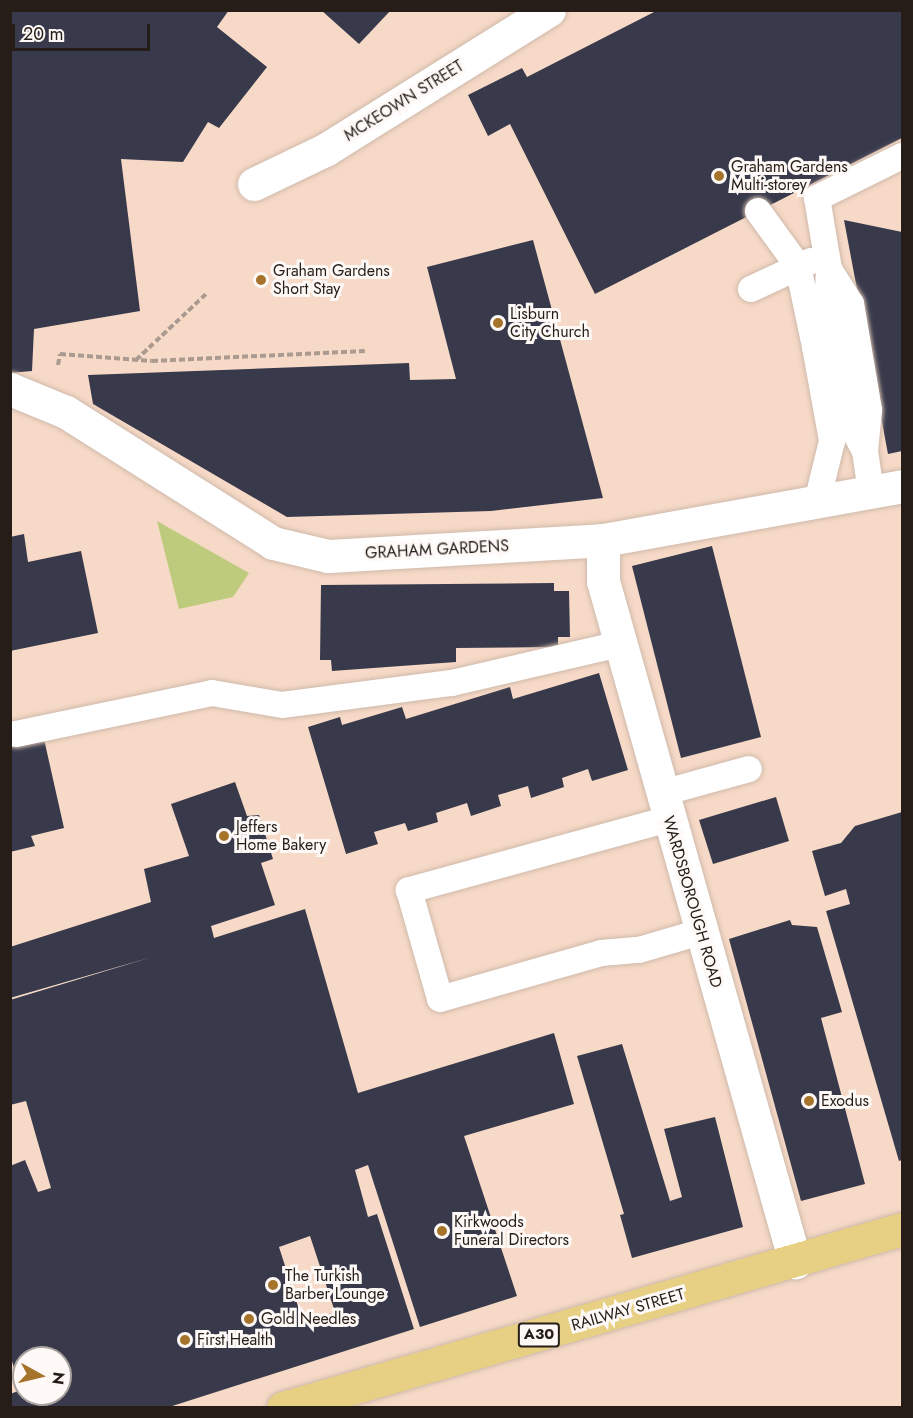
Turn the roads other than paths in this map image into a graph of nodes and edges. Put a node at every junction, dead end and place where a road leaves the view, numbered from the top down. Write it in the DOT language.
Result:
graph roads {
  1 [pos="549,10"];
  2 [pos="903,156"];
  3 [pos="254,184"];
  4 [pos="758,211"];
  5 [pos="827,262"];
  6 [pos="798,266"];
  7 [pos="751,289"];
  8 [pos="10,389"];
  9 [pos="903,486"];
  10 [pos="871,492"];
  11 [pos="817,502"];
  12 [pos="603,540"];
  13 [pos="620,644"];
  14 [pos="16,734"];
  15 [pos="749,769"];
  16 [pos="665,806"];
  17 [pos="700,932"];
  18 [pos="903,1229"];
  19 [pos="795,1262"];
  20 [pos="283,1407"];
  1 -- 3 [label="street, MCKEOWN STREET"];
  2 -- 5 [label="lane"];
  4 -- 6 [label="lane"];
  5 -- 6 [label="lane"];
  5 -- 10 [label="lane"];
  6 -- 7 [label="lane"];
  6 -- 11 [label="lane"];
  8 -- 12 [label="street, GRAHAM GARDENS"];
  9 -- 10 [label="street, GRAHAM GARDENS"];
  10 -- 11 [label="street, GRAHAM GARDENS"];
  11 -- 12 [label="street, GRAHAM GARDENS"];
  12 -- 13 [label="street, WARDSBOROUGH ROAD"];
  13 -- 14 [label="lane"];
  13 -- 16 [label="street, WARDSBOROUGH ROAD"];
  15 -- 16 [label="lane"];
  16 -- 17 [label="street, WARDSBOROUGH ROAD"];
  16 -- 17 [label="lane"];
  17 -- 19 [label="street, WARDSBOROUGH ROAD"];
  18 -- 19 [label="main road, RAILWAY STREET / A30"];
  19 -- 20 [label="main road, RAILWAY STREET / A30"];
}
